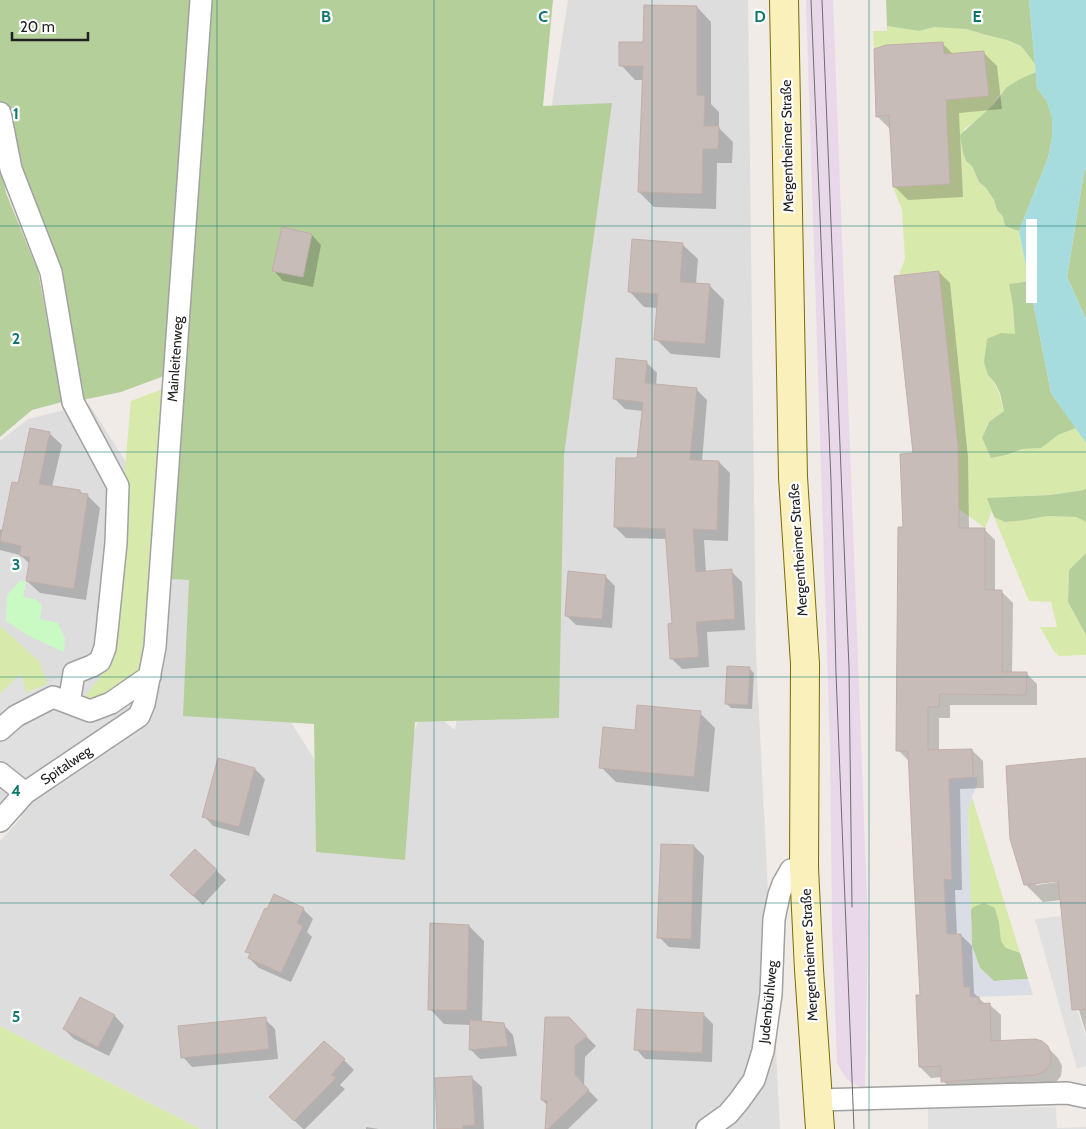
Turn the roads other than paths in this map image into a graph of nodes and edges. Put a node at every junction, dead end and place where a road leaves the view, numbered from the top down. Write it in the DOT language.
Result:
graph roads {
  1 [pos="200,0"];
  2 [pos="784,0"];
  3 [pos="0,113"];
  4 [pos="150,676"];
  5 [pos="69,703"];
  6 [pos="139,716"];
  7 [pos="0,730"];
  8 [pos="0,773"];
  9 [pos="25,793"];
  10 [pos="0,821"];
  11 [pos="804,868"];
  12 [pos="1086,1097"];
  13 [pos="818,1100"];
  14 [pos="707,1129"];
  15 [pos="820,1129"];
  1 -- 4 [label="street, Mainleitenweg"];
  2 -- 11 [label="main road, Mergentheimer Straße"];
  3 -- 5 [label="street"];
  4 -- 5 [label="street"];
  4 -- 6 [label="street, Mainleitenweg"];
  5 -- 7 [label="street"];
  6 -- 9 [label="street, Spitalweg"];
  8 -- 9 [label="street"];
  9 -- 10 [label="street, Spitalweg"];
  11 -- 13 [label="main road, Mergentheimer Straße"];
  11 -- 14 [label="street, Judenbühlweg"];
  12 -- 13 [label="street"];
  13 -- 15 [label="main road, Mergentheimer Straße"];
}
